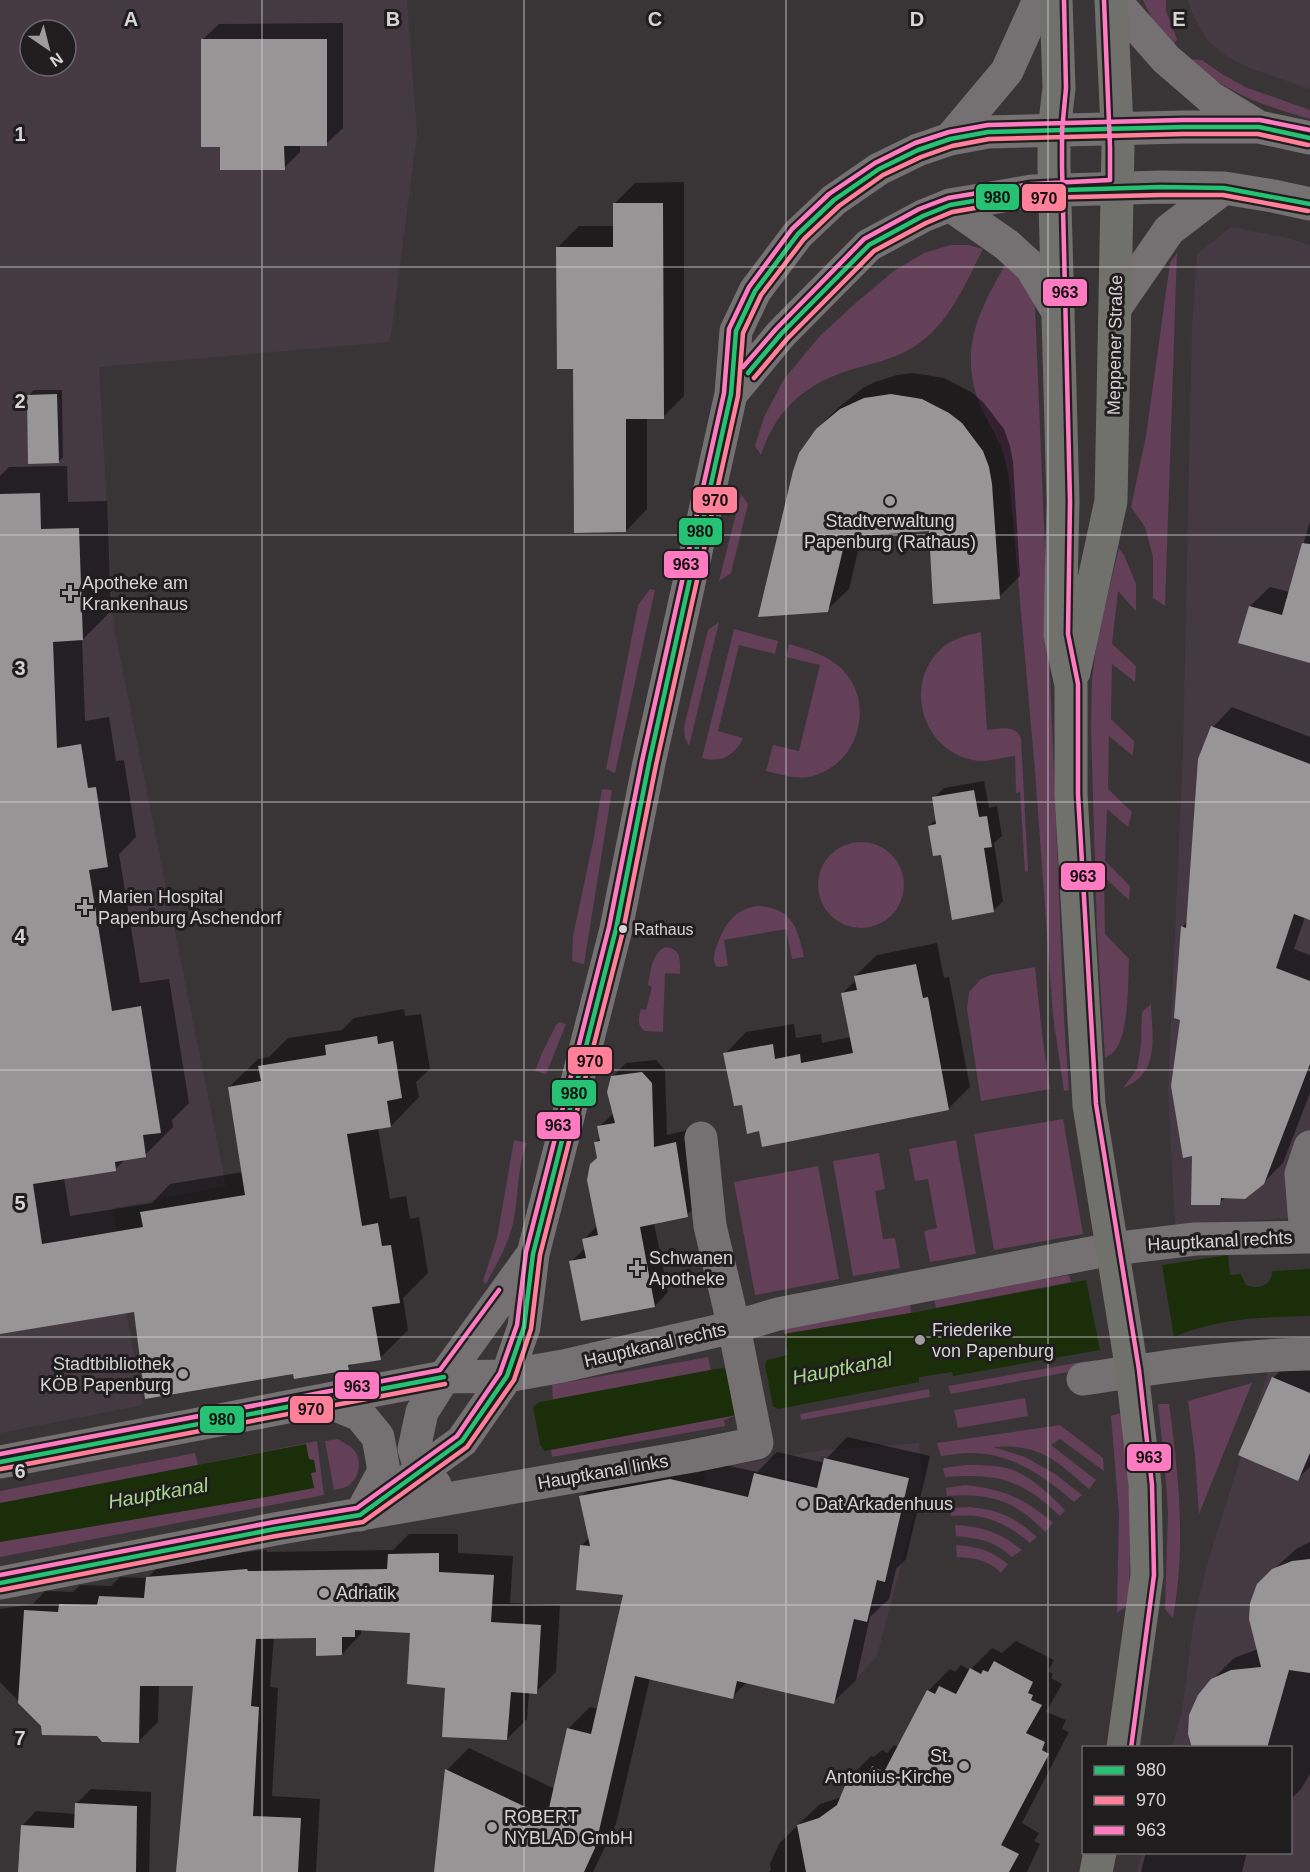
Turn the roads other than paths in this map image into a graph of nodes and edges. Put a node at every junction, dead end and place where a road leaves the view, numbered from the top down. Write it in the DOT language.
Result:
graph roads {
  1 [pos="1038,0"];
  2 [pos="1056,0"];
  3 [pos="1112,0"];
  4 [pos="1259,127"];
  5 [pos="1117,128"];
  6 [pos="1054,131"];
  7 [pos="1310,138"];
  8 [pos="950,139"];
  9 [pos="1117,187"];
  10 [pos="1224,188"];
  11 [pos="1055,189"];
  12 [pos="1310,204"];
  13 [pos="950,205"];
  14 [pos="1116,307"];
  15 [pos="1058,312"];
  16 [pos="731,394"];
  17 [pos="1071,686"];
  18 [pos="701,1138"];
  19 [pos="1310,1148"];
  20 [pos="1308,1237"];
  21 [pos="1112,1249"];
  22 [pos="533,1254"];
  23 [pos="734,1327"];
  24 [pos="1310,1354"];
  25 [pos="1132,1371"];
  26 [pos="507,1376"];
  27 [pos="444,1377"];
  28 [pos="1083,1379"];
  29 [pos="324,1400"];
  30 [pos="0,1462"];
  31 [pos="421,1471"];
  32 [pos="449,1500"];
  33 [pos="360,1515"];
  34 [pos="0,1583"];
  35 [pos="1123,1746"];
  36 [pos="1100,1854"];
  37 [pos="1096,1872"];
  1 -- 8 [label="street"];
  2 -- 6 [label="main road, Meppener Straße"];
  3 -- 4 [label="street, Meppener Straße"];
  3 -- 5 [label="main road, Meppener Straße"];
  4 -- 5 [label="street"];
  4 -- 7 [label="street"];
  5 -- 6 [label="street"];
  5 -- 9 [label="main road, Meppener Straße"];
  6 -- 8 [label="street"];
  6 -- 11 [label="main road, Meppener Straße"];
  8 -- 16 [label="street"];
  9 -- 10 [label="street"];
  9 -- 11 [label="street"];
  9 -- 14 [label="main road, Meppener Straße"];
  10 -- 12 [label="street"];
  10 -- 14 [label="street"];
  11 -- 13 [label="street"];
  11 -- 15 [label="main road, Meppener Straße"];
  13 -- 15 [label="street"];
  13 -- 16 [label="street"];
  14 -- 17 [label="main road, Meppener Straße"];
  15 -- 17 [label="main road, Meppener Straße"];
  16 -- 22 [label="street"];
  17 -- 21 [label="main road, Meppener Straße"];
  18 -- 23 [label="street"];
  19 -- 20 [label="street"];
  20 -- 21 [label="street, Hauptkanal rechts"];
  21 -- 23 [label="street, Hauptkanal rechts"];
  21 -- 25 [label="main road, Meppener Straße"];
  22 -- 26 [label="street, Hauptkanal links"];
  22 -- 27 [label="street"];
  23 -- 26 [label="street, Hauptkanal rechts"];
  23 -- 32 [label="street, Hauptkanal links"];
  24 -- 25 [label="street"];
  25 -- 28 [label="street"];
  25 -- 35 [label="main road, Meppener Straße"];
  26 -- 27 [label="street, Hauptkanal rechts"];
  26 -- 31 [label="street, Hauptkanal links"];
  27 -- 29 [label="street, Hauptkanal rechts"];
  27 -- 31 [label="street"];
  29 -- 30 [label="street, Hauptkanal rechts"];
  29 -- 33 [label="street"];
  31 -- 32 [label="street"];
  31 -- 33 [label="street, Hauptkanal links"];
  32 -- 33 [label="street, Hauptkanal links"];
  33 -- 34 [label="street, Hauptkanal links"];
  36 -- 37 [label="main road"];
}
